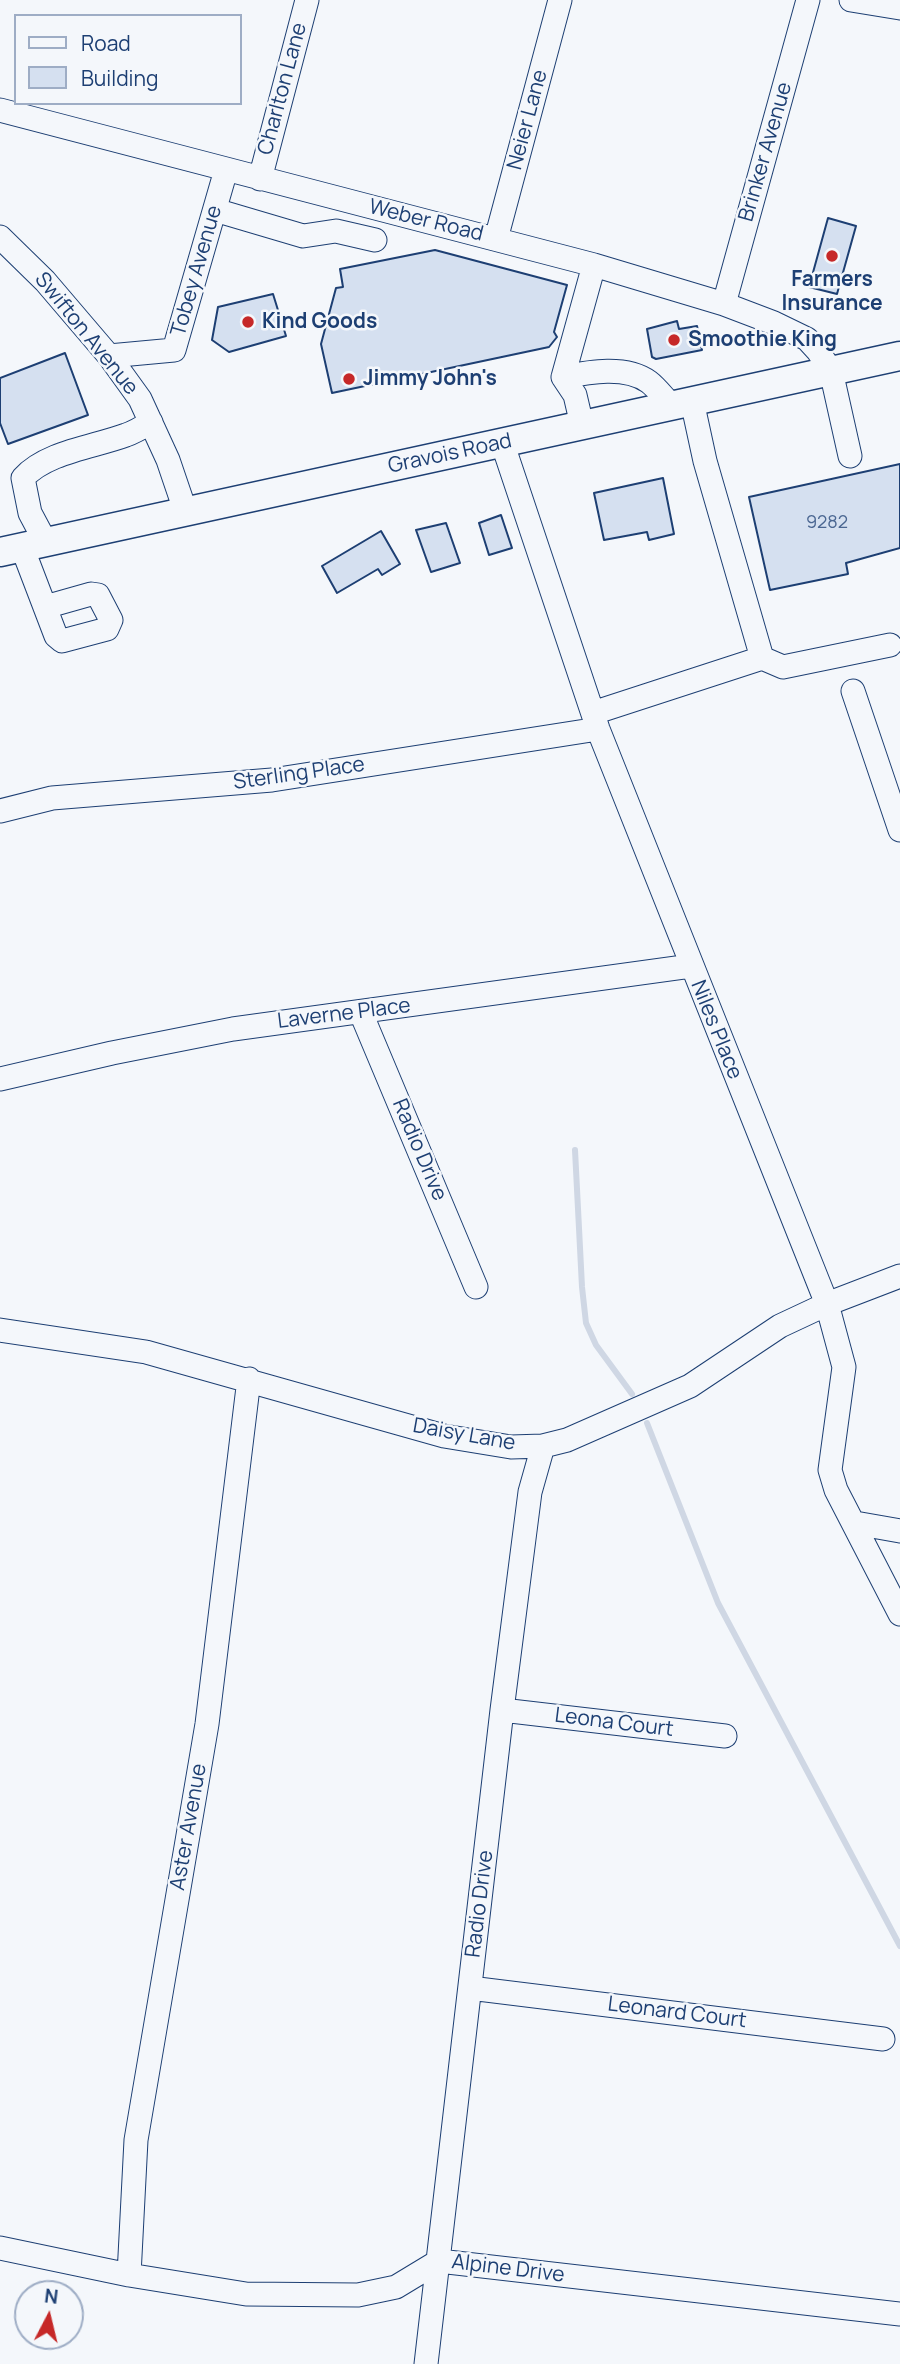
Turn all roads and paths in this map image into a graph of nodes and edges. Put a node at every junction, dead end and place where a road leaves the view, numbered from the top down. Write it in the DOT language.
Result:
graph roads {
  1 [pos="307,0"];
  2 [pos="560,0"];
  3 [pos="808,0"];
  4 [pos="851,0"];
  5 [pos="900,8"];
  6 [pos="0,110"];
  7 [pos="226,170"];
  8 [pos="260,179"];
  9 [pos="331,197"];
  10 [pos="212,221"];
  11 [pos="324,233"];
  12 [pos="0,237"];
  13 [pos="496,239"];
  14 [pos="374,240"];
  15 [pos="594,265"];
  16 [pos="724,304"];
  17 [pos="119,355"];
  18 [pos="900,356"];
  19 [pos="831,371"];
  20 [pos="563,377"];
  21 [pos="682,403"];
  22 [pos="582,425"];
  23 [pos="155,431"];
  24 [pos="502,442"];
  25 [pos="850,456"];
  26 [pos="186,513"];
  27 [pos="23,547"];
  28 [pos="46,607"];
  29 [pos="890,645"];
  30 [pos="762,658"];
  31 [pos="853,691"];
  32 [pos="595,721"];
  33 [pos="0,811"];
  34 [pos="900,830"];
  35 [pos="691,966"];
  36 [pos="361,1013"];
  37 [pos="0,1079"];
  38 [pos="900,1276"];
  39 [pos="476,1287"];
  40 [pos="827,1304"];
  41 [pos="0,1330"];
  42 [pos="249,1379"];
  43 [pos="543,1446"];
  44 [pos="855,1523"];
  45 [pos="900,1531"];
  46 [pos="900,1614"];
  47 [pos="502,1710"];
  48 [pos="725,1736"];
  49 [pos="470,1988"];
  50 [pos="883,2039"];
  51 [pos="0,2248"];
  52 [pos="439,2261"];
  53 [pos="129,2275"];
  54 [pos="900,2314"];
  55 [pos="426,2364"];
  1 -- 8 [label="street, Charlton Lane"];
  2 -- 13 [label="street, Neier Lane"];
  3 -- 16 [label="street, Brinker Avenue"];
  4 -- 5 [label="street"];
  6 -- 7 [label="street, Weber Road"];
  7 -- 8 [label="street, Weber Road"];
  7 -- 10 [label="street, Tobey Avenue"];
  8 -- 9 [label="street, Weber Road"];
  9 -- 11 [label="street"];
  9 -- 13 [label="street, Weber Road"];
  10 -- 11 [label="street"];
  10 -- 17 [label="street, Tobey Avenue"];
  11 -- 14 [label="street"];
  12 -- 17 [label="street, Swifton Avenue"];
  13 -- 15 [label="street, Weber Road"];
  15 -- 16 [label="street, Weber Road"];
  15 -- 20 [label="street"];
  16 -- 19 [label="street, Weber Road"];
  17 -- 23 [label="street, Swifton Avenue"];
  18 -- 19 [label="main road, Gravois Road"];
  19 -- 21 [label="main road, Gravois Road"];
  19 -- 25 [label="street"];
  20 -- 21 [label="street"];
  20 -- 22 [label="street"];
  21 -- 22 [label="main road, Gravois Road"];
  21 -- 30 [label="street"];
  22 -- 24 [label="main road, Gravois Road"];
  23 -- 26 [label="street"];
  23 -- 27 [label="street"];
  24 -- 26 [label="main road, Gravois Road"];
  24 -- 32 [label="street, Niles Place"];
  26 -- 27 [label="main road, Gravois Road"];
  27 -- 28 [label="street"];
  29 -- 30 [label="street"];
  30 -- 32 [label="street, Sterling Place"];
  31 -- 34 [label="street"];
  32 -- 33 [label="street, Sterling Place"];
  32 -- 35 [label="street, Niles Place"];
  35 -- 36 [label="street, Laverne Place"];
  35 -- 40 [label="street, Niles Place"];
  36 -- 37 [label="street, Laverne Place"];
  36 -- 39 [label="street, Radio Drive"];
  38 -- 40 [label="street, Daisy Lane"];
  40 -- 43 [label="street, Daisy Lane"];
  40 -- 44 [label="street, Niles Place"];
  41 -- 42 [label="street, Daisy Lane"];
  42 -- 43 [label="street, Daisy Lane"];
  42 -- 53 [label="street, Aster Avenue"];
  43 -- 47 [label="street, Radio Drive"];
  44 -- 45 [label="street"];
  44 -- 46 [label="street, Niles Place"];
  47 -- 48 [label="street, Leona Court"];
  47 -- 49 [label="street, Radio Drive"];
  49 -- 50 [label="street, Leonard Court"];
  49 -- 52 [label="street, Radio Drive"];
  51 -- 53 [label="street, Alpine Drive"];
  52 -- 53 [label="street, Alpine Drive"];
  52 -- 54 [label="street, Alpine Drive"];
  52 -- 55 [label="street, Radio Drive"];
}
